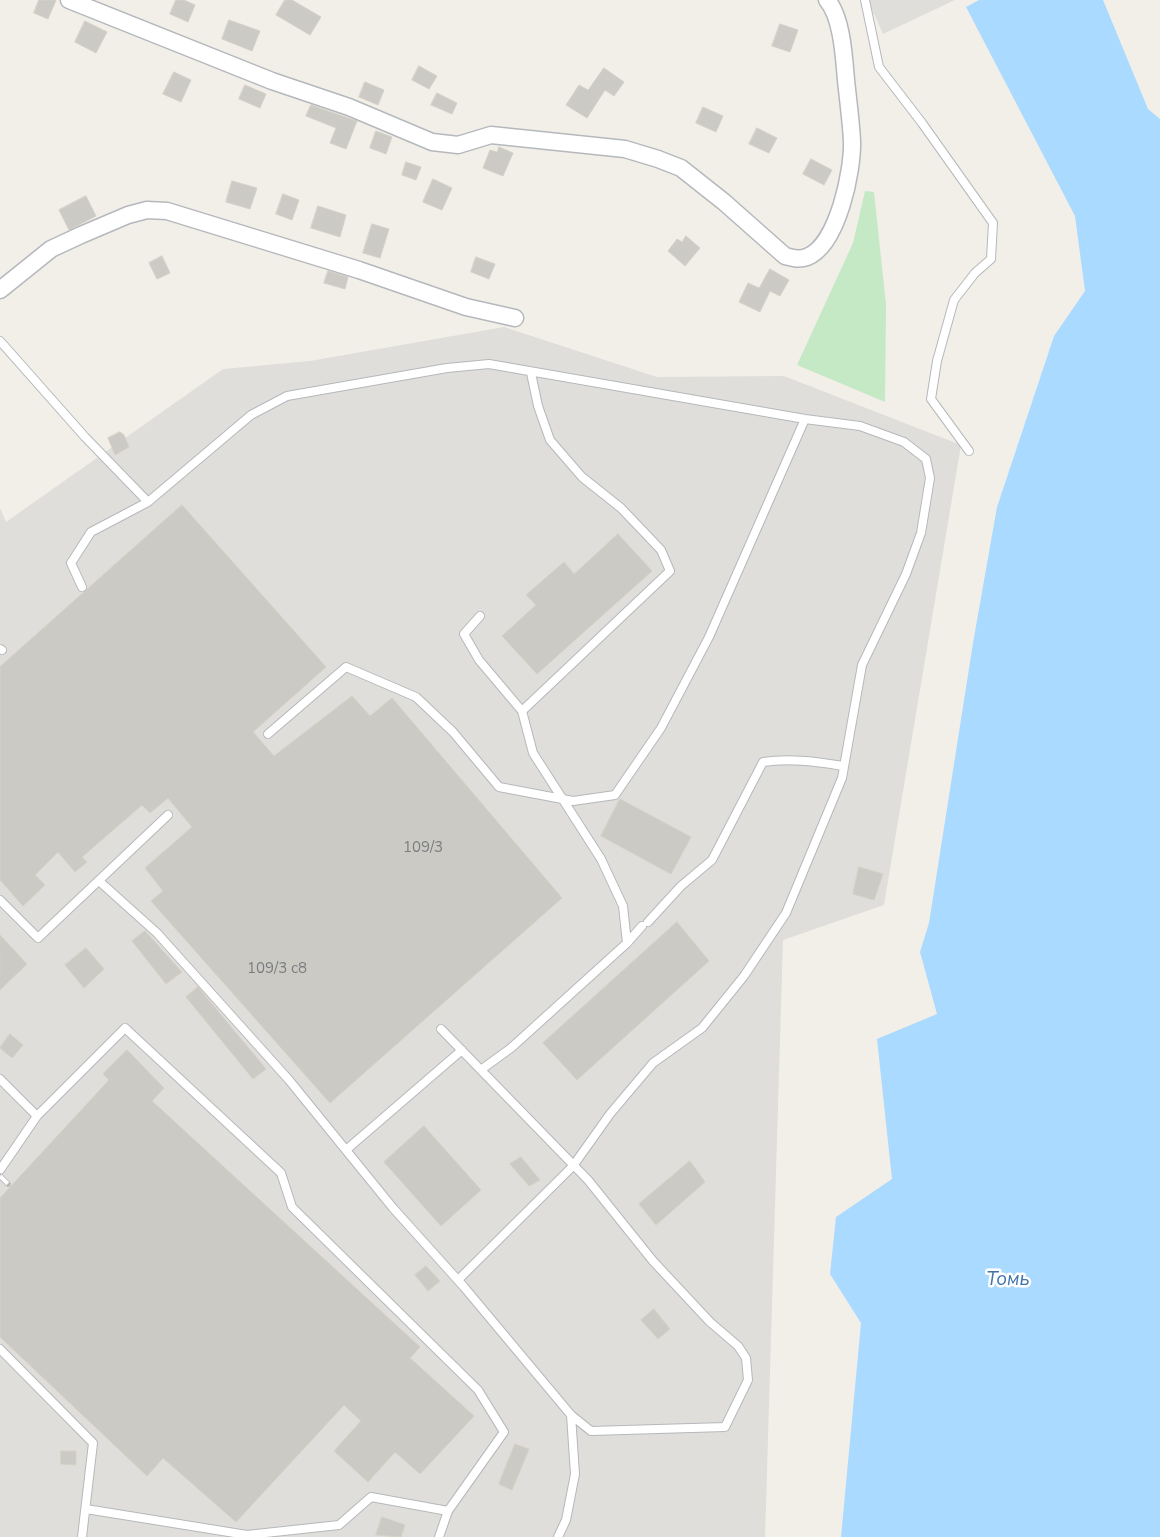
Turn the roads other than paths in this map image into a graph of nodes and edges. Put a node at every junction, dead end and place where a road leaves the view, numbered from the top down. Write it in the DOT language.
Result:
graph roads {
  1 [pos="69,0"];
  2 [pos="828,0"];
  3 [pos="865,0"];
  4 [pos="0,290"];
  5 [pos="515,318"];
  6 [pos="0,341"];
  7 [pos="531,373"];
  8 [pos="804,419"];
  9 [pos="969,451"];
  10 [pos="148,502"];
  11 [pos="82,587"];
  12 [pos="480,616"];
  13 [pos="522,711"];
  14 [pos="268,734"];
  15 [pos="844,766"];
  16 [pos="562,799"];
  17 [pos="168,815"];
  18 [pos="98,881"];
  19 [pos="0,900"];
  20 [pos="627,944"];
  21 [pos="441,1029"];
  22 [pos="462,1050"];
  23 [pos="482,1069"];
  24 [pos="0,1079"];
  25 [pos="37,1116"];
  26 [pos="346,1150"];
  27 [pos="574,1166"];
  28 [pos="0,1170"];
  29 [pos="458,1280"];
  30 [pos="0,1349"];
  31 [pos="571,1415"];
  32 [pos="86,1509"];
  33 [pos="448,1511"];
  34 [pos="82,1537"];
  35 [pos="439,1537"];
  36 [pos="558,1537"];
  1 -- 2 [label="street"];
  3 -- 9 [label="lane"];
  4 -- 5 [label="street"];
  6 -- 10 [label="lane"];
  7 -- 8 [label="lane"];
  7 -- 10 [label="lane"];
  7 -- 13 [label="lane"];
  8 -- 15 [label="lane"];
  8 -- 16 [label="lane"];
  10 -- 11 [label="lane"];
  12 -- 13 [label="lane"];
  13 -- 16 [label="lane"];
  14 -- 16 [label="lane"];
  15 -- 20 [label="lane"];
  15 -- 27 [label="lane"];
  16 -- 20 [label="lane"];
  17 -- 18 [label="lane"];
  18 -- 19 [label="lane"];
  18 -- 26 [label="lane"];
  20 -- 23 [label="lane"];
  21 -- 22 [label="lane"];
  22 -- 23 [label="lane"];
  22 -- 26 [label="lane"];
  23 -- 27 [label="lane"];
  24 -- 25 [label="lane"];
  25 -- 28 [label="lane"];
  25 -- 33 [label="lane"];
  26 -- 29 [label="lane"];
  27 -- 29 [label="lane"];
  27 -- 31 [label="lane"];
  29 -- 31 [label="lane"];
  30 -- 32 [label="lane"];
  31 -- 36 [label="lane"];
  32 -- 33 [label="lane"];
  32 -- 34 [label="lane"];
  33 -- 35 [label="lane"];
}
